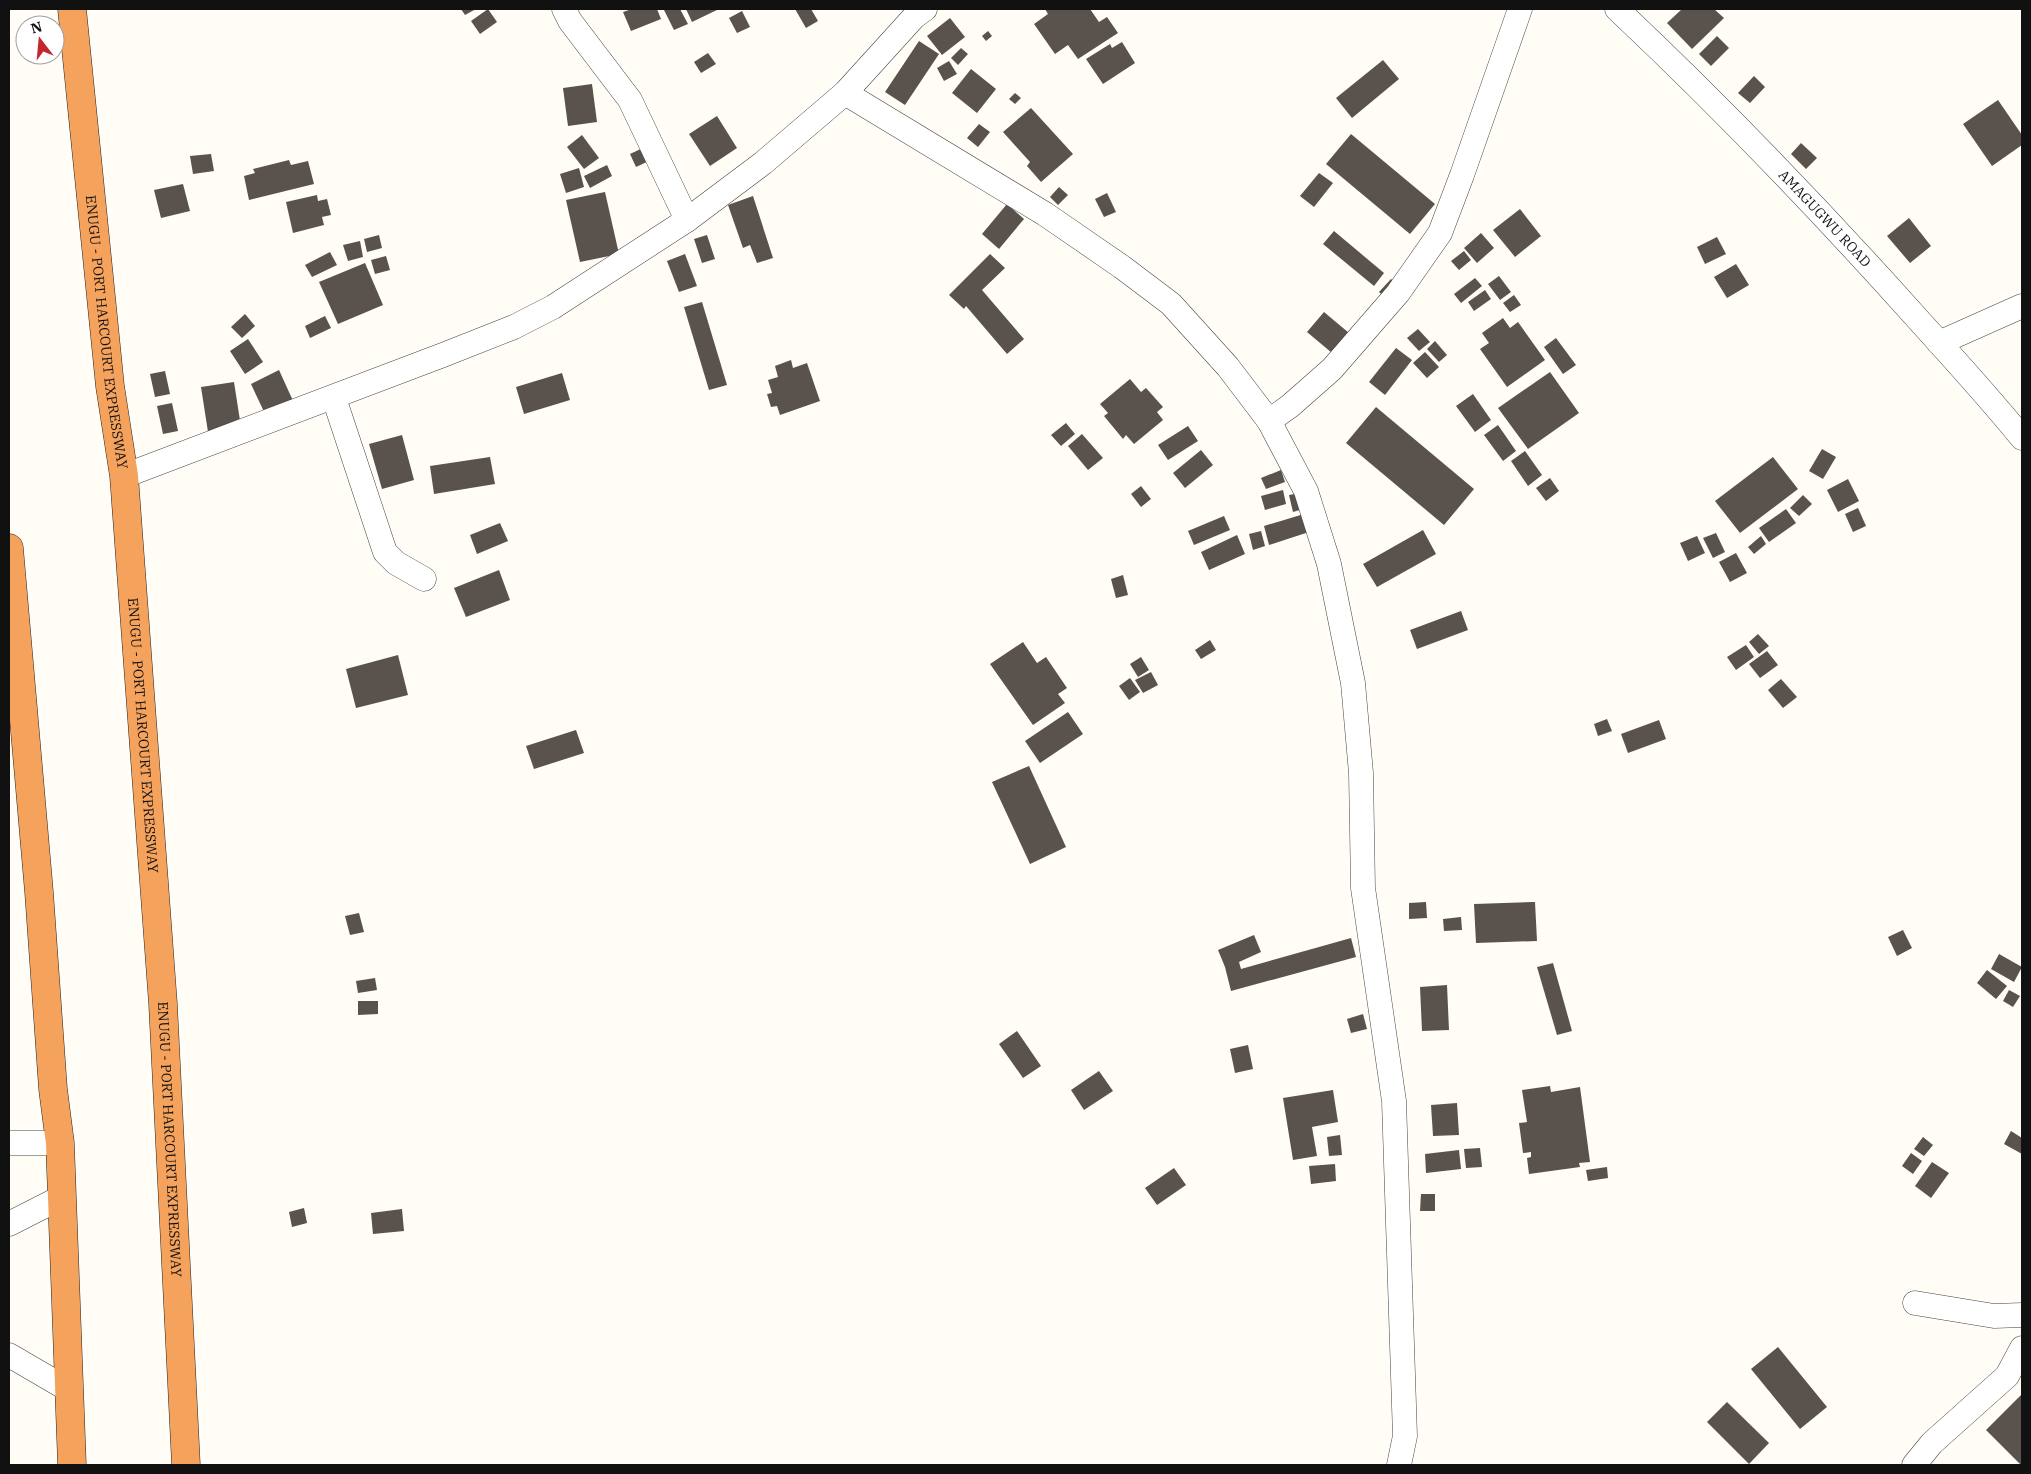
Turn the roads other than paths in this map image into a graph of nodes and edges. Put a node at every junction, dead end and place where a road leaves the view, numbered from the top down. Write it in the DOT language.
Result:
graph roads {
  1 [pos="72,9"];
  2 [pos="564,9"];
  3 [pos="925,9"];
  4 [pos="1520,9"];
  5 [pos="1618,9"];
  6 [pos="845,93"];
  7 [pos="687,220"];
  8 [pos="2022,306"];
  9 [pos="1939,343"];
  10 [pos="334,398"];
  11 [pos="1270,421"];
  12 [pos="2022,438"];
  13 [pos="124,476"];
  14 [pos="9,548"];
  15 [pos="424,579"];
  16 [pos="9,1143"];
  17 [pos="60,1143"];
  18 [pos="62,1197"];
  19 [pos="9,1224"];
  20 [pos="1915,1303"];
  21 [pos="2022,1314"];
  22 [pos="2022,1348"];
  23 [pos="9,1355"];
  24 [pos="69,1390"];
  25 [pos="72,1465"];
  26 [pos="186,1465"];
  27 [pos="1399,1465"];
  28 [pos="1914,1465"];
  1 -- 13 [label="highway, ENUGU - PORT HARCOURT EXPRESSWAY"];
  2 -- 7 [label="street"];
  3 -- 6 [label="street"];
  4 -- 11 [label="street"];
  5 -- 9 [label="street, AMAGUGWU ROAD"];
  6 -- 7 [label="street"];
  6 -- 11 [label="street"];
  7 -- 10 [label="street"];
  8 -- 9 [label="street"];
  9 -- 12 [label="street, AMAGUGWU ROAD"];
  10 -- 13 [label="street"];
  10 -- 15 [label="street"];
  11 -- 27 [label="street"];
  13 -- 26 [label="highway, ENUGU - PORT HARCOURT EXPRESSWAY"];
  14 -- 17 [label="highway"];
  16 -- 17 [label="street"];
  17 -- 18 [label="highway"];
  18 -- 19 [label="street"];
  18 -- 24 [label="highway"];
  20 -- 21 [label="street"];
  22 -- 28 [label="street"];
  23 -- 24 [label="street"];
  24 -- 25 [label="highway"];
}
